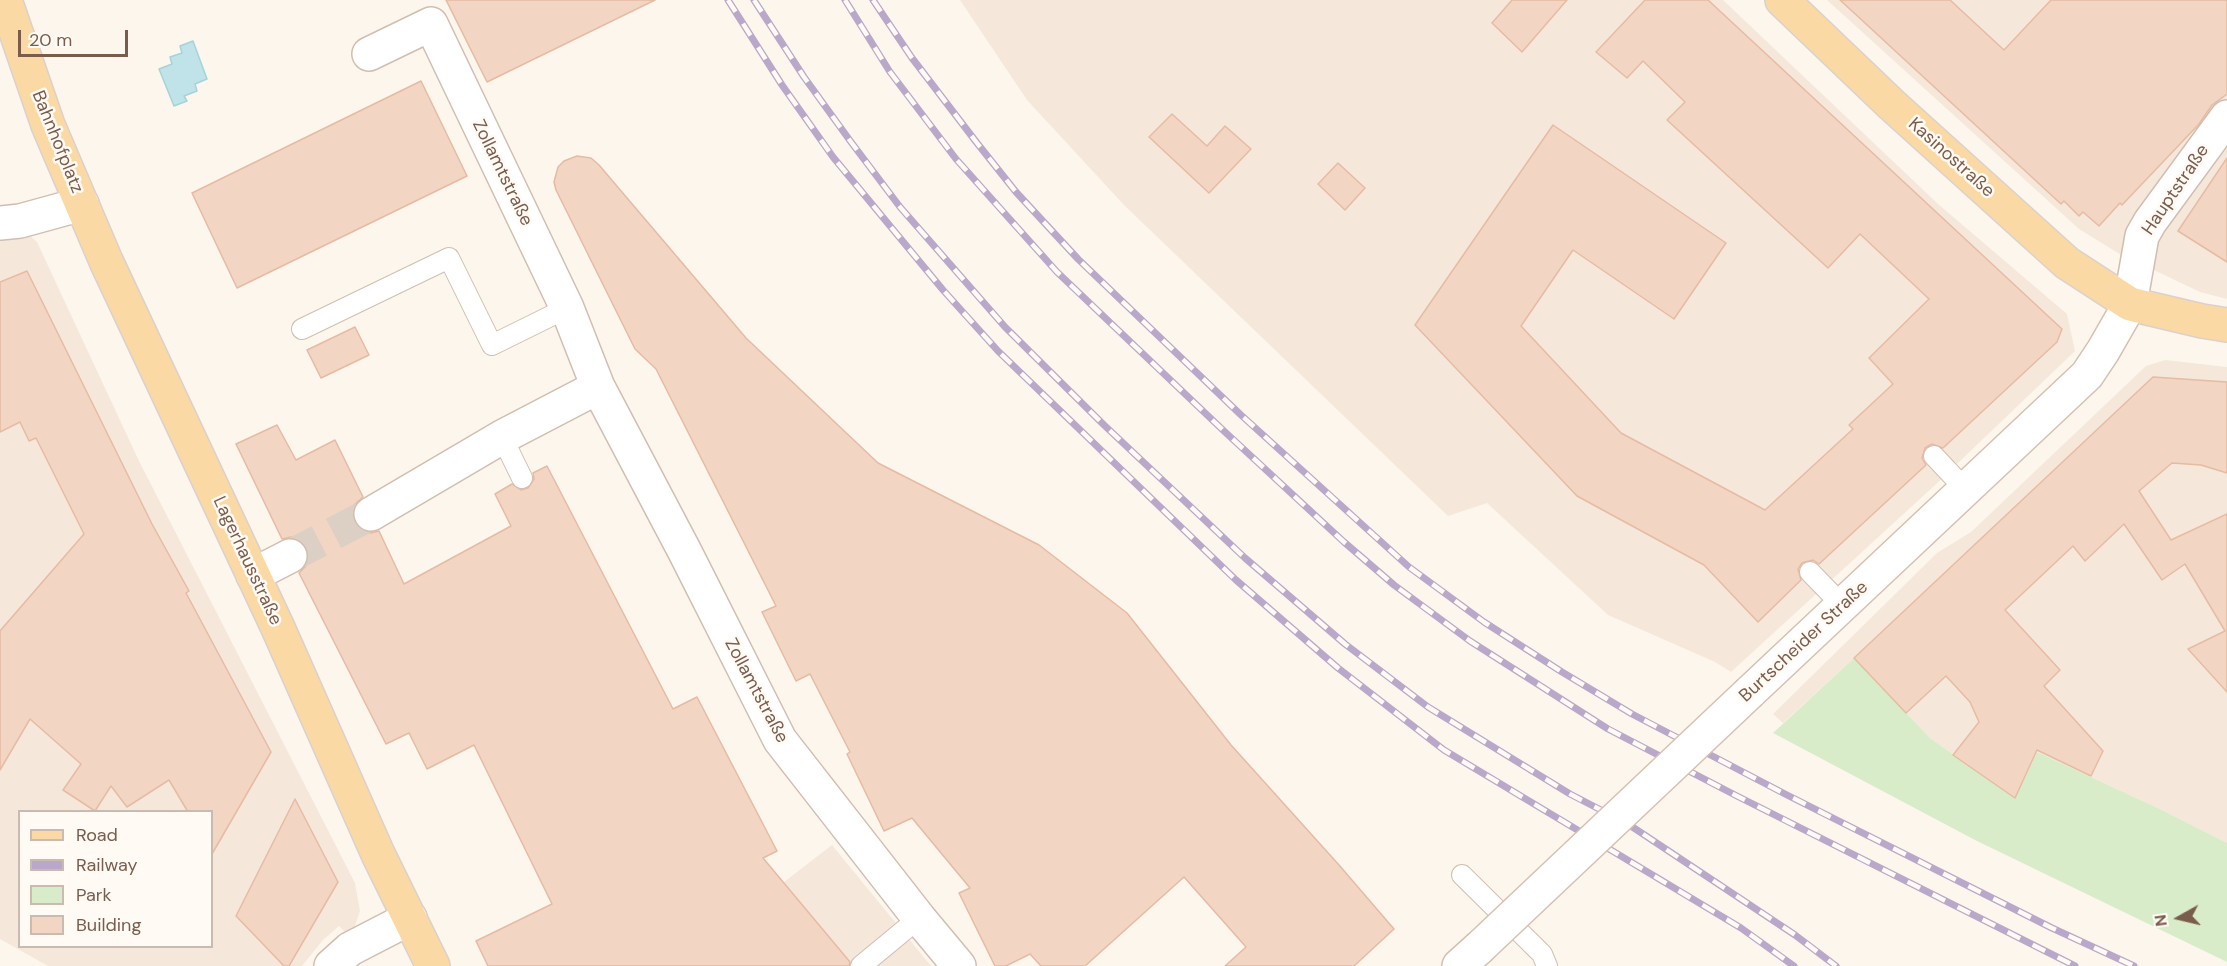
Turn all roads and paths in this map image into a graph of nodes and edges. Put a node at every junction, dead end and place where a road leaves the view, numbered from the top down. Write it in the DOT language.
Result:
graph roads {
  1 [pos="5,0"];
  2 [pos="1782,0"];
  3 [pos="369,54"];
  4 [pos="2227,117"];
  5 [pos="82,204"];
  6 [pos="0,223"];
  7 [pos="562,298"];
  8 [pos="2130,304"];
  9 [pos="2227,325"];
  10 [pos="302,329"];
  11 [pos="598,387"];
  12 [pos="502,437"];
  13 [pos="1934,456"];
  14 [pos="522,478"];
  15 [pos="1966,490"];
  16 [pos="371,514"];
  17 [pos="290,556"];
  18 [pos="1810,572"];
  19 [pos="253,575"];
  20 [pos="1843,606"];
  21 [pos="1462,875"];
  22 [pos="410,918"];
  23 [pos="919,918"];
  24 [pos="1469,957"];
  25 [pos="331,966"];
  26 [pos="433,966"];
  27 [pos="861,966"];
  28 [pos="959,966"];
  29 [pos="1547,966"];
  1 -- 5 [label="main road, Bahnhofplatz"];
  2 -- 8 [label="main road, Kasinostraße"];
  3 -- 7 [label="street, Zollamtstraße"];
  4 -- 8 [label="street, Hauptstraße"];
  5 -- 6 [label="street, Bahnhofplatz"];
  5 -- 19 [label="main road, Lagerhausstraße"];
  7 -- 10 [label="lane"];
  7 -- 11 [label="street, Zollamtstraße"];
  8 -- 9 [label="main road, Kasinostraße"];
  8 -- 15 [label="street, Burtscheider Straße"];
  11 -- 12 [label="street"];
  11 -- 23 [label="street, Zollamtstraße"];
  12 -- 14 [label="lane"];
  12 -- 16 [label="street"];
  13 -- 15 [label="lane"];
  15 -- 20 [label="street, Burtscheider Straße"];
  17 -- 19 [label="street"];
  18 -- 20 [label="lane"];
  19 -- 22 [label="main road, Lagerhausstraße"];
  20 -- 24 [label="street, Burtscheider Straße, bridge"];
  21 -- 29 [label="lane"];
  22 -- 25 [label="street"];
  22 -- 26 [label="main road, Lagerhausstraße"];
  23 -- 27 [label="lane"];
  23 -- 28 [label="street, Zollamtstraße"];
}
